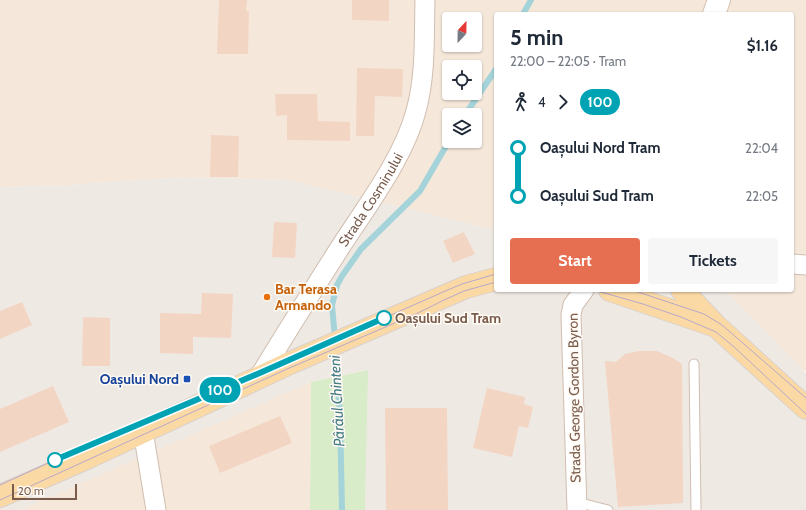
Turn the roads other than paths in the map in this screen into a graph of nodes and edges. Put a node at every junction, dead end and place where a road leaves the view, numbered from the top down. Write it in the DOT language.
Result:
graph roads {
  1 [pos="425,0"];
  2 [pos="719,0"];
  3 [pos="715,12"];
  4 [pos="794,264"];
  5 [pos="806,265"];
  6 [pos="494,280"];
  7 [pos="582,292"];
  8 [pos="626,292"];
  9 [pos="686,292"];
  10 [pos="650,295"];
  11 [pos="698,298"];
  12 [pos="715,325"];
  13 [pos="694,364"];
  14 [pos="258,379"];
  15 [pos="806,408"];
  16 [pos="143,431"];
  17 [pos="0,496"];
  18 [pos="577,506"];
  19 [pos="156,510"];
  20 [pos="608,510"];
  21 [pos="696,510"];
  1 -- 14 [label="street, Strada Cosminului"];
  2 -- 3 [label="main road"];
  4 -- 5 [label="street"];
  6 -- 14 [label="main road"];
  7 -- 18 [label="street, Strada George Gordon Byron"];
  8 -- 10 [label="main road"];
  9 -- 11 [label="main road"];
  10 -- 12 [label="main road"];
  11 -- 12 [label="main road"];
  12 -- 15 [label="main road"];
  13 -- 21 [label="lane"];
  14 -- 16 [label="main road"];
  16 -- 17 [label="main road"];
  16 -- 19 [label="street"];
  18 -- 20 [label="lane"];
}
